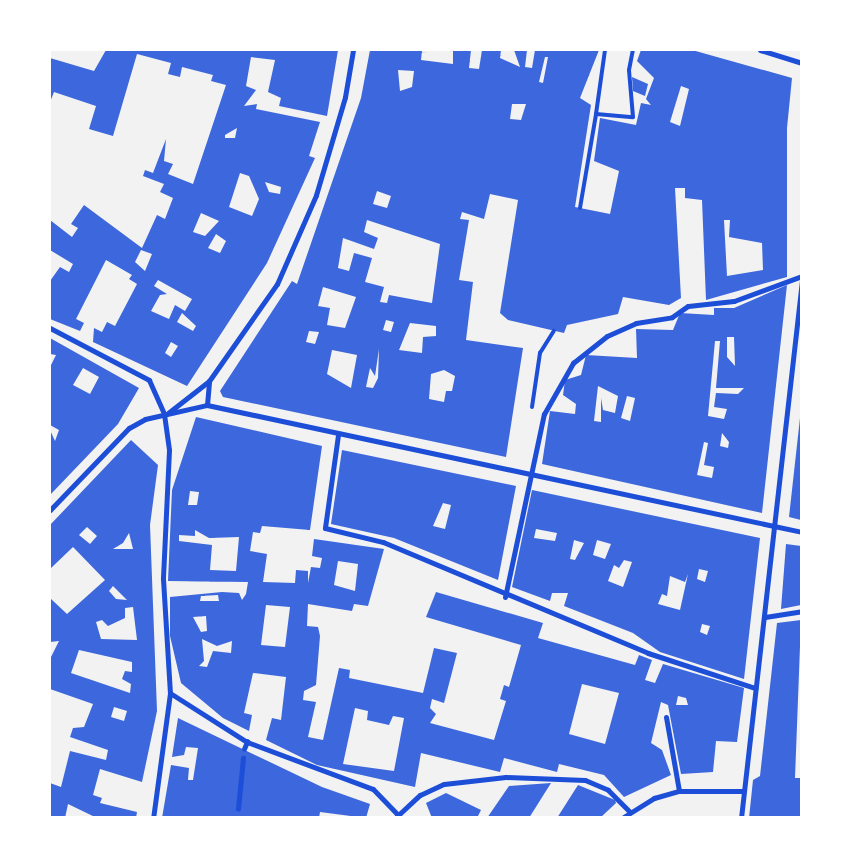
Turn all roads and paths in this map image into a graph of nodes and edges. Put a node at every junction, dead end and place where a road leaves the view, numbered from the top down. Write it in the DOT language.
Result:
graph roads {
  1 [pos="353,50"];
  2 [pos="605,50"];
  3 [pos="633,50"];
  4 [pos="760,50"];
  5 [pos="801,63"];
  6 [pos="596,114"];
  7 [pos="580,208"];
  8 [pos="801,278"];
  9 [pos="50,328"];
  10 [pos="554,332"];
  11 [pos="209,381"];
  12 [pos="207,405"];
  13 [pos="544,414"];
  14 [pos="164,415"];
  15 [pos="338,435"];
  16 [pos="531,470"];
  17 [pos="50,510"];
  18 [pos="776,528"];
  19 [pos="801,532"];
  20 [pos="505,597"];
  21 [pos="801,611"];
  22 [pos="765,617"];
  23 [pos="756,688"];
  24 [pos="170,693"];
  25 [pos="666,717"];
  26 [pos="247,742"];
  27 [pos="243,749"];
  28 [pos="243,758"];
  29 [pos="680,791"];
  30 [pos="743,791"];
  31 [pos="238,809"];
  32 [pos="629,811"];
  33 [pos="398,816"];
  34 [pos="153,818"];
  35 [pos="622,818"];
  36 [pos="741,818"];
  1 -- 11 [label="street"];
  2 -- 6 [label="path"];
  3 -- 6 [label="path"];
  4 -- 5 [label="street"];
  6 -- 7 [label="path"];
  8 -- 13 [label="street"];
  8 -- 18 [label="street"];
  9 -- 14 [label="street"];
  10 -- 13 [label="path"];
  11 -- 12 [label="street"];
  11 -- 14 [label="street"];
  12 -- 14 [label="street"];
  12 -- 15 [label="street"];
  13 -- 16 [label="street"];
  14 -- 17 [label="street"];
  14 -- 24 [label="street"];
  15 -- 16 [label="street"];
  15 -- 20 [label="street"];
  16 -- 18 [label="street"];
  16 -- 20 [label="street"];
  18 -- 19 [label="street"];
  18 -- 22 [label="street"];
  20 -- 23 [label="street"];
  21 -- 22 [label="street"];
  22 -- 23 [label="street"];
  23 -- 30 [label="street"];
  24 -- 26 [label="street"];
  24 -- 34 [label="street"];
  25 -- 29 [label="street"];
  26 -- 27 [label="lane"];
  26 -- 33 [label="street"];
  28 -- 31 [label="lane"];
  29 -- 30 [label="street"];
  29 -- 32 [label="street"];
  30 -- 36 [label="street"];
  32 -- 33 [label="street"];
  32 -- 35 [label="street"];
}
